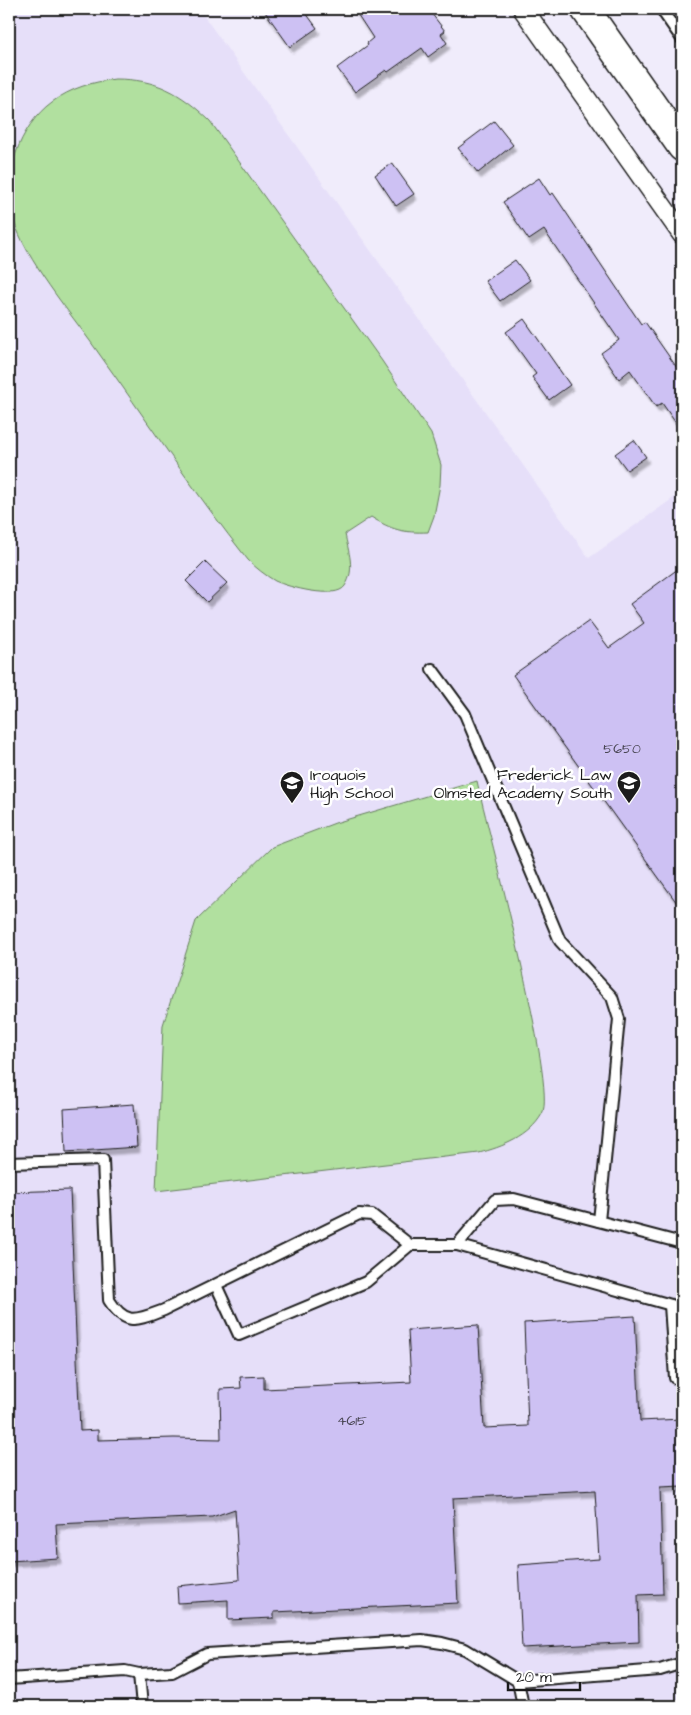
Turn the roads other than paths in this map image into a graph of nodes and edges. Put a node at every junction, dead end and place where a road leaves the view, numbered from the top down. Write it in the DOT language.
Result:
graph roads {
  1 [pos="524,9"];
  2 [pos="585,9"];
  3 [pos="661,9"];
  4 [pos="682,39"];
  5 [pos="682,146"];
  6 [pos="682,234"];
  7 [pos="432,669"];
  8 [pos="9,1164"];
  9 [pos="599,1221"];
  10 [pos="682,1243"];
  11 [pos="410,1245"];
  12 [pos="458,1245"];
  13 [pos="216,1285"];
  14 [pos="670,1305"];
  15 [pos="682,1308"];
  16 [pos="682,1377"];
  17 [pos="682,1664"];
  18 [pos="139,1674"];
  19 [pos="9,1679"];
  20 [pos="518,1681"];
  21 [pos="142,1706"];
  22 [pos="523,1706"];
  1 -- 6 [label="street"];
  2 -- 5 [label="main road"];
  3 -- 4 [label="lane"];
  7 -- 9 [label="lane"];
  8 -- 13 [label="lane"];
  9 -- 10 [label="lane"];
  9 -- 12 [label="lane"];
  11 -- 12 [label="lane"];
  11 -- 13 [label="lane"];
  11 -- 13 [label="lane"];
  12 -- 14 [label="lane"];
  14 -- 15 [label="lane"];
  14 -- 16 [label="lane"];
  17 -- 20 [label="lane"];
  18 -- 19 [label="lane"];
  18 -- 20 [label="lane"];
  18 -- 21 [label="lane"];
  20 -- 22 [label="lane"];
}
